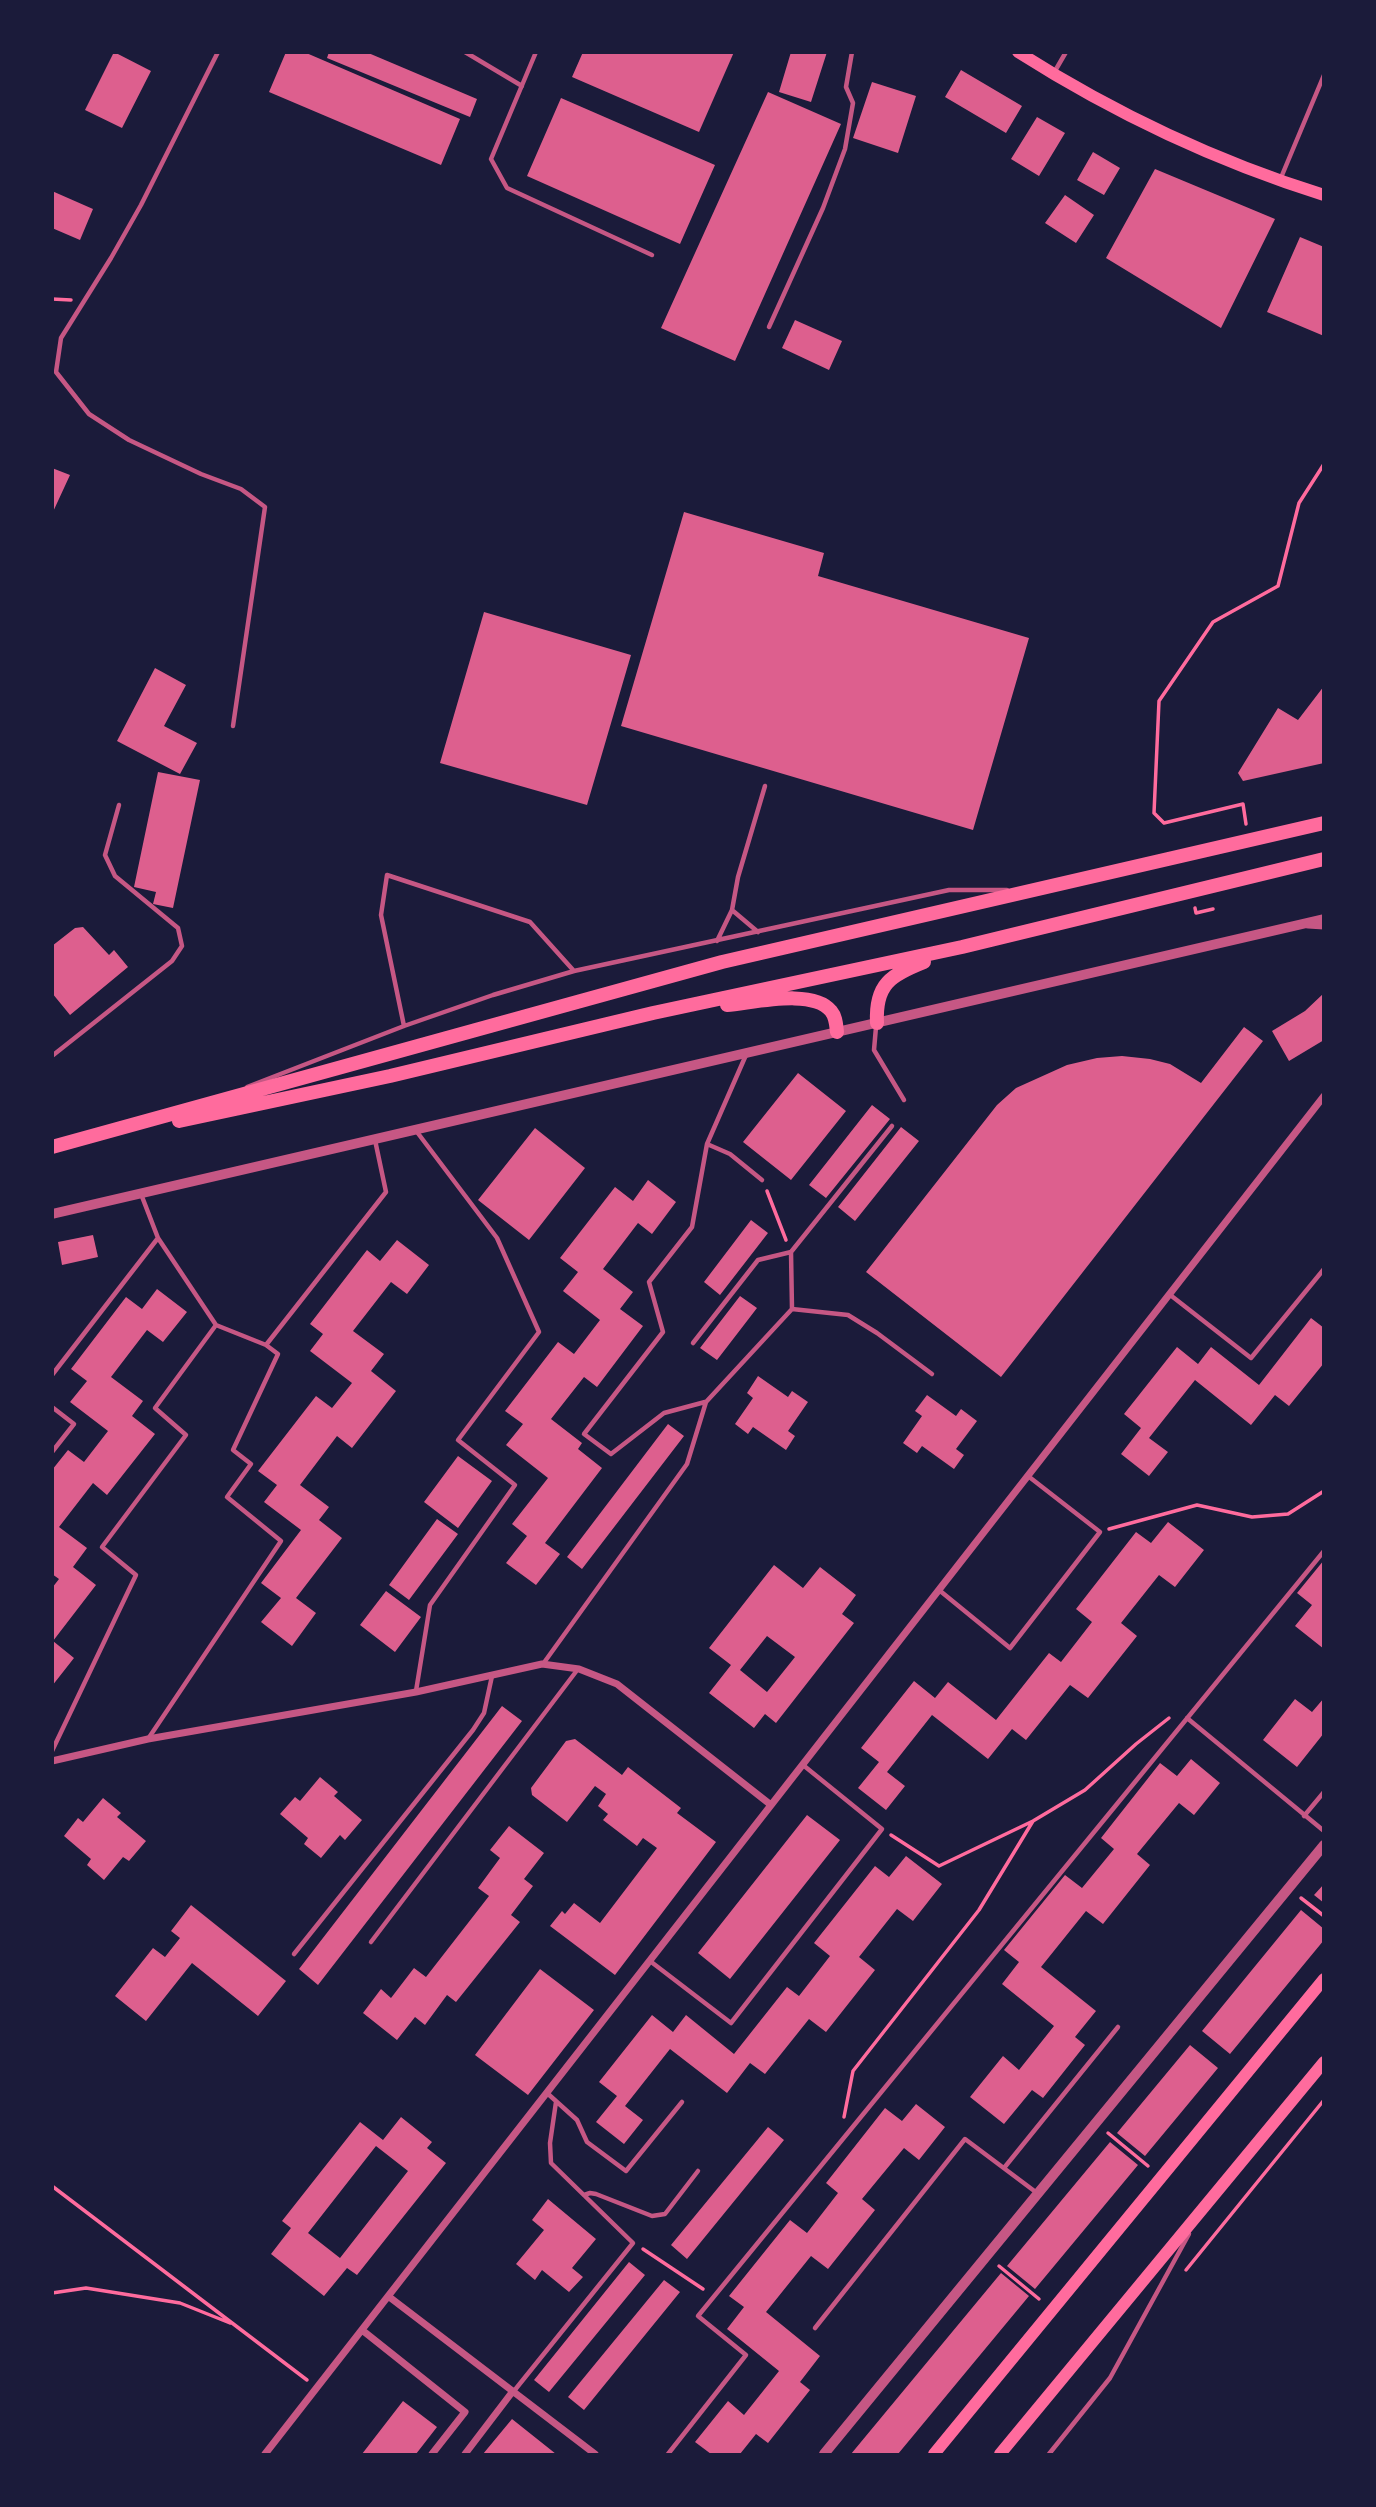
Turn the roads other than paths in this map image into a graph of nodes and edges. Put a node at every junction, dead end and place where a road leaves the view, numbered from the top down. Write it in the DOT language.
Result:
graph roads {
  1 [pos="218,52"];
  2 [pos="464,52"];
  3 [pos="536,52"];
  4 [pos="852,52"];
  5 [pos="1018,52"];
  6 [pos="1066,52"];
  7 [pos="1053,75"];
  8 [pos="1324,75"];
  9 [pos="522,86"];
  10 [pos="1280,181"];
  11 [pos="1324,195"];
  12 [pos="652,255"];
  13 [pos="769,327"];
  14 [pos="233,726"];
  15 [pos="765,786"];
  16 [pos="120,805"];
  17 [pos="1324,824"];
  18 [pos="1324,859"];
  19 [pos="1036,889"];
  20 [pos="732,910"];
  21 [pos="1324,919"];
  22 [pos="1300,924"];
  23 [pos="1324,926"];
  24 [pos="759,932"];
  25 [pos="717,942"];
  26 [pos="962,947"];
  27 [pos="574,971"];
  28 [pos="653,1013"];
  29 [pos="877,1023"];
  30 [pos="404,1026"];
  31 [pos="836,1032"];
  32 [pos="747,1052"];
  33 [pos="52,1056"];
  34 [pos="1324,1096"];
  35 [pos="904,1100"];
  36 [pos="184,1111"];
  37 [pos="892,1126"];
  38 [pos="416,1129"];
  39 [pos="375,1139"];
  40 [pos="707,1144"];
  41 [pos="52,1148"];
  42 [pos="762,1180"];
  43 [pos="141,1193"];
  44 [pos="52,1214"];
  45 [pos="158,1238"];
  46 [pos="791,1252"];
  47 [pos="1324,1269"];
  48 [pos="1169,1294"];
  49 [pos="792,1309"];
  50 [pos="216,1325"];
  51 [pos="693,1342"];
  52 [pos="267,1345"];
  53 [pos="932,1374"];
  54 [pos="52,1375"];
  55 [pos="706,1402"];
  56 [pos="52,1408"];
  57 [pos="52,1452"];
  58 [pos="1028,1476"];
  59 [pos="1324,1551"];
  60 [pos="939,1591"];
  61 [pos="542,1664"];
  62 [pos="579,1668"];
  63 [pos="492,1675"];
  64 [pos="416,1692"];
  65 [pos="1187,1718"];
  66 [pos="148,1739"];
  67 [pos="52,1751"];
  68 [pos="52,1761"];
  69 [pos="803,1765"];
  70 [pos="1324,1792"];
  71 [pos="771,1805"];
  72 [pos="1304,1816"];
  73 [pos="1324,1831"];
  74 [pos="1324,1845"];
  75 [pos="371,1942"];
  76 [pos="294,1954"];
  77 [pos="650,1961"];
  78 [pos="1324,1979"];
  79 [pos="1118,2026"];
  80 [pos="1324,2062"];
  81 [pos="547,2093"];
  82 [pos="556,2102"];
  83 [pos="682,2102"];
  84 [pos="1004,2168"];
  85 [pos="698,2171"];
  86 [pos="1038,2194"];
  87 [pos="584,2195"];
  88 [pos="1200,2214"];
  89 [pos="388,2296"];
  90 [pos="815,2328"];
  91 [pos="362,2330"];
  92 [pos="513,2391"];
  93 [pos="265,2455"];
  94 [pos="432,2455"];
  95 [pos="465,2455"];
  96 [pos="595,2455"];
  97 [pos="668,2455"];
  98 [pos="824,2455"];
  99 [pos="934,2455"];
  100 [pos="1000,2455"];
  101 [pos="1049,2455"];
  1 -- 14 [label="lane"];
  2 -- 9 [label="lane"];
  3 -- 9 [label="lane"];
  4 -- 13 [label="lane"];
  5 -- 7 [label="main road"];
  6 -- 7 [label="lane"];
  7 -- 10 [label="main road"];
  8 -- 10 [label="lane"];
  9 -- 12 [label="lane"];
  10 -- 11 [label="main road"];
  15 -- 20 [label="lane"];
  16 -- 33 [label="lane"];
  17 -- 19 [label="main road"];
  18 -- 26 [label="main road"];
  19 -- 24 [label="lane"];
  19 -- 36 [label="main road"];
  20 -- 24 [label="lane"];
  20 -- 25 [label="lane"];
  21 -- 22 [label="street"];
  22 -- 23 [label="street"];
  22 -- 29 [label="street"];
  24 -- 25 [label="lane"];
  25 -- 27 [label="lane"];
  26 -- 28 [label="main road"];
  26 -- 29 [label="main road"];
  27 -- 30 [label="lane"];
  27 -- 30 [label="lane"];
  28 -- 31 [label="main road"];
  28 -- 41 [label="main road"];
  29 -- 31 [label="street"];
  29 -- 35 [label="lane"];
  30 -- 36 [label="lane"];
  31 -- 32 [label="street"];
  32 -- 38 [label="street"];
  32 -- 40 [label="lane"];
  34 -- 48 [label="street"];
  36 -- 41 [label="main road"];
  37 -- 46 [label="lane"];
  38 -- 39 [label="street"];
  38 -- 64 [label="lane"];
  39 -- 43 [label="street"];
  39 -- 52 [label="lane"];
  40 -- 42 [label="lane"];
  40 -- 55 [label="lane"];
  43 -- 44 [label="street"];
  43 -- 45 [label="lane"];
  45 -- 50 [label="lane"];
  45 -- 54 [label="lane"];
  46 -- 49 [label="lane"];
  46 -- 51 [label="lane"];
  47 -- 48 [label="lane"];
  48 -- 58 [label="street"];
  49 -- 53 [label="lane"];
  49 -- 55 [label="lane"];
  50 -- 52 [label="lane"];
  50 -- 67 [label="lane"];
  52 -- 66 [label="lane"];
  55 -- 61 [label="lane"];
  56 -- 57 [label="lane"];
  58 -- 60 [label="street"];
  58 -- 60 [label="lane"];
  59 -- 65 [label="lane"];
  60 -- 69 [label="street"];
  61 -- 62 [label="street"];
  61 -- 63 [label="street"];
  62 -- 71 [label="street"];
  62 -- 75 [label="lane"];
  63 -- 64 [label="street"];
  63 -- 76 [label="lane"];
  64 -- 66 [label="street"];
  65 -- 72 [label="lane"];
  65 -- 97 [label="lane"];
  66 -- 68 [label="street"];
  69 -- 71 [label="street"];
  69 -- 77 [label="lane"];
  70 -- 72 [label="lane"];
  71 -- 77 [label="street"];
  72 -- 73 [label="lane"];
  74 -- 86 [label="street"];
  77 -- 81 [label="street"];
  78 -- 99 [label="main road"];
  79 -- 84 [label="lane"];
  80 -- 88 [label="main road"];
  81 -- 82 [label="lane"];
  81 -- 89 [label="street"];
  82 -- 83 [label="lane"];
  82 -- 87 [label="lane"];
  84 -- 86 [label="lane"];
  84 -- 90 [label="lane"];
  85 -- 87 [label="lane"];
  86 -- 98 [label="street"];
  87 -- 92 [label="lane"];
  88 -- 100 [label="main road"];
  88 -- 101 [label="lane"];
  89 -- 91 [label="street"];
  89 -- 92 [label="street"];
  91 -- 93 [label="street"];
  91 -- 94 [label="street"];
  92 -- 95 [label="street"];
  92 -- 96 [label="street"];
}
